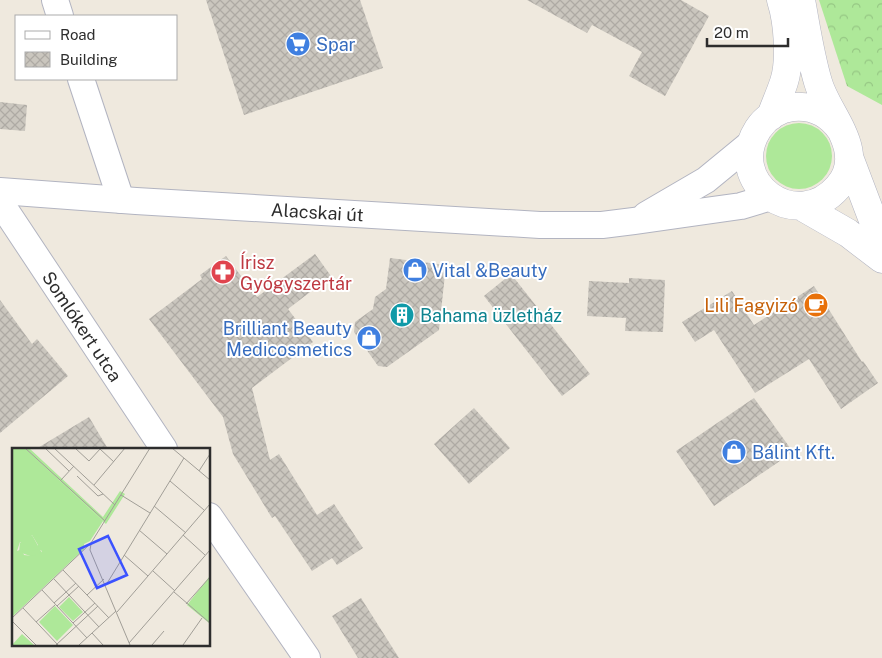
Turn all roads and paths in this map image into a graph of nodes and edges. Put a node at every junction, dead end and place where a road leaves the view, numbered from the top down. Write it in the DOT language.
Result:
graph roads {
  1 [pos="55,0"];
  2 [pos="781,0"];
  3 [pos="801,0"];
  4 [pos="60,15"];
  5 [pos="81,80"];
  6 [pos="770,116"];
  7 [pos="841,130"];
  8 [pos="751,143"];
  9 [pos="849,157"];
  10 [pos="0,191"];
  11 [pos="771,197"];
  12 [pos="122,200"];
  13 [pos="0,202"];
  14 [pos="800,206"];
  15 [pos="634,221"];
  16 [pos="882,244"];
  17 [pos="882,259"];
  18 [pos="163,448"];
  19 [pos="210,517"];
  20 [pos="307,658"];
  1 -- 4 [label="street"];
  2 -- 6 [label="street"];
  3 -- 7 [label="street"];
  5 -- 12 [label="street"];
  6 -- 7 [label="street"];
  6 -- 8 [label="street"];
  7 -- 9 [label="street"];
  8 -- 11 [label="street"];
  8 -- 15 [label="street, Alacskai út"];
  9 -- 14 [label="street"];
  9 -- 16 [label="street"];
  10 -- 12 [label="street, Alacskai út"];
  11 -- 14 [label="street"];
  11 -- 15 [label="street, Alacskai út"];
  12 -- 15 [label="street, Alacskai út"];
  13 -- 18 [label="street, Somlókert utca"];
  14 -- 17 [label="street"];
  19 -- 20 [label="street"];
}
